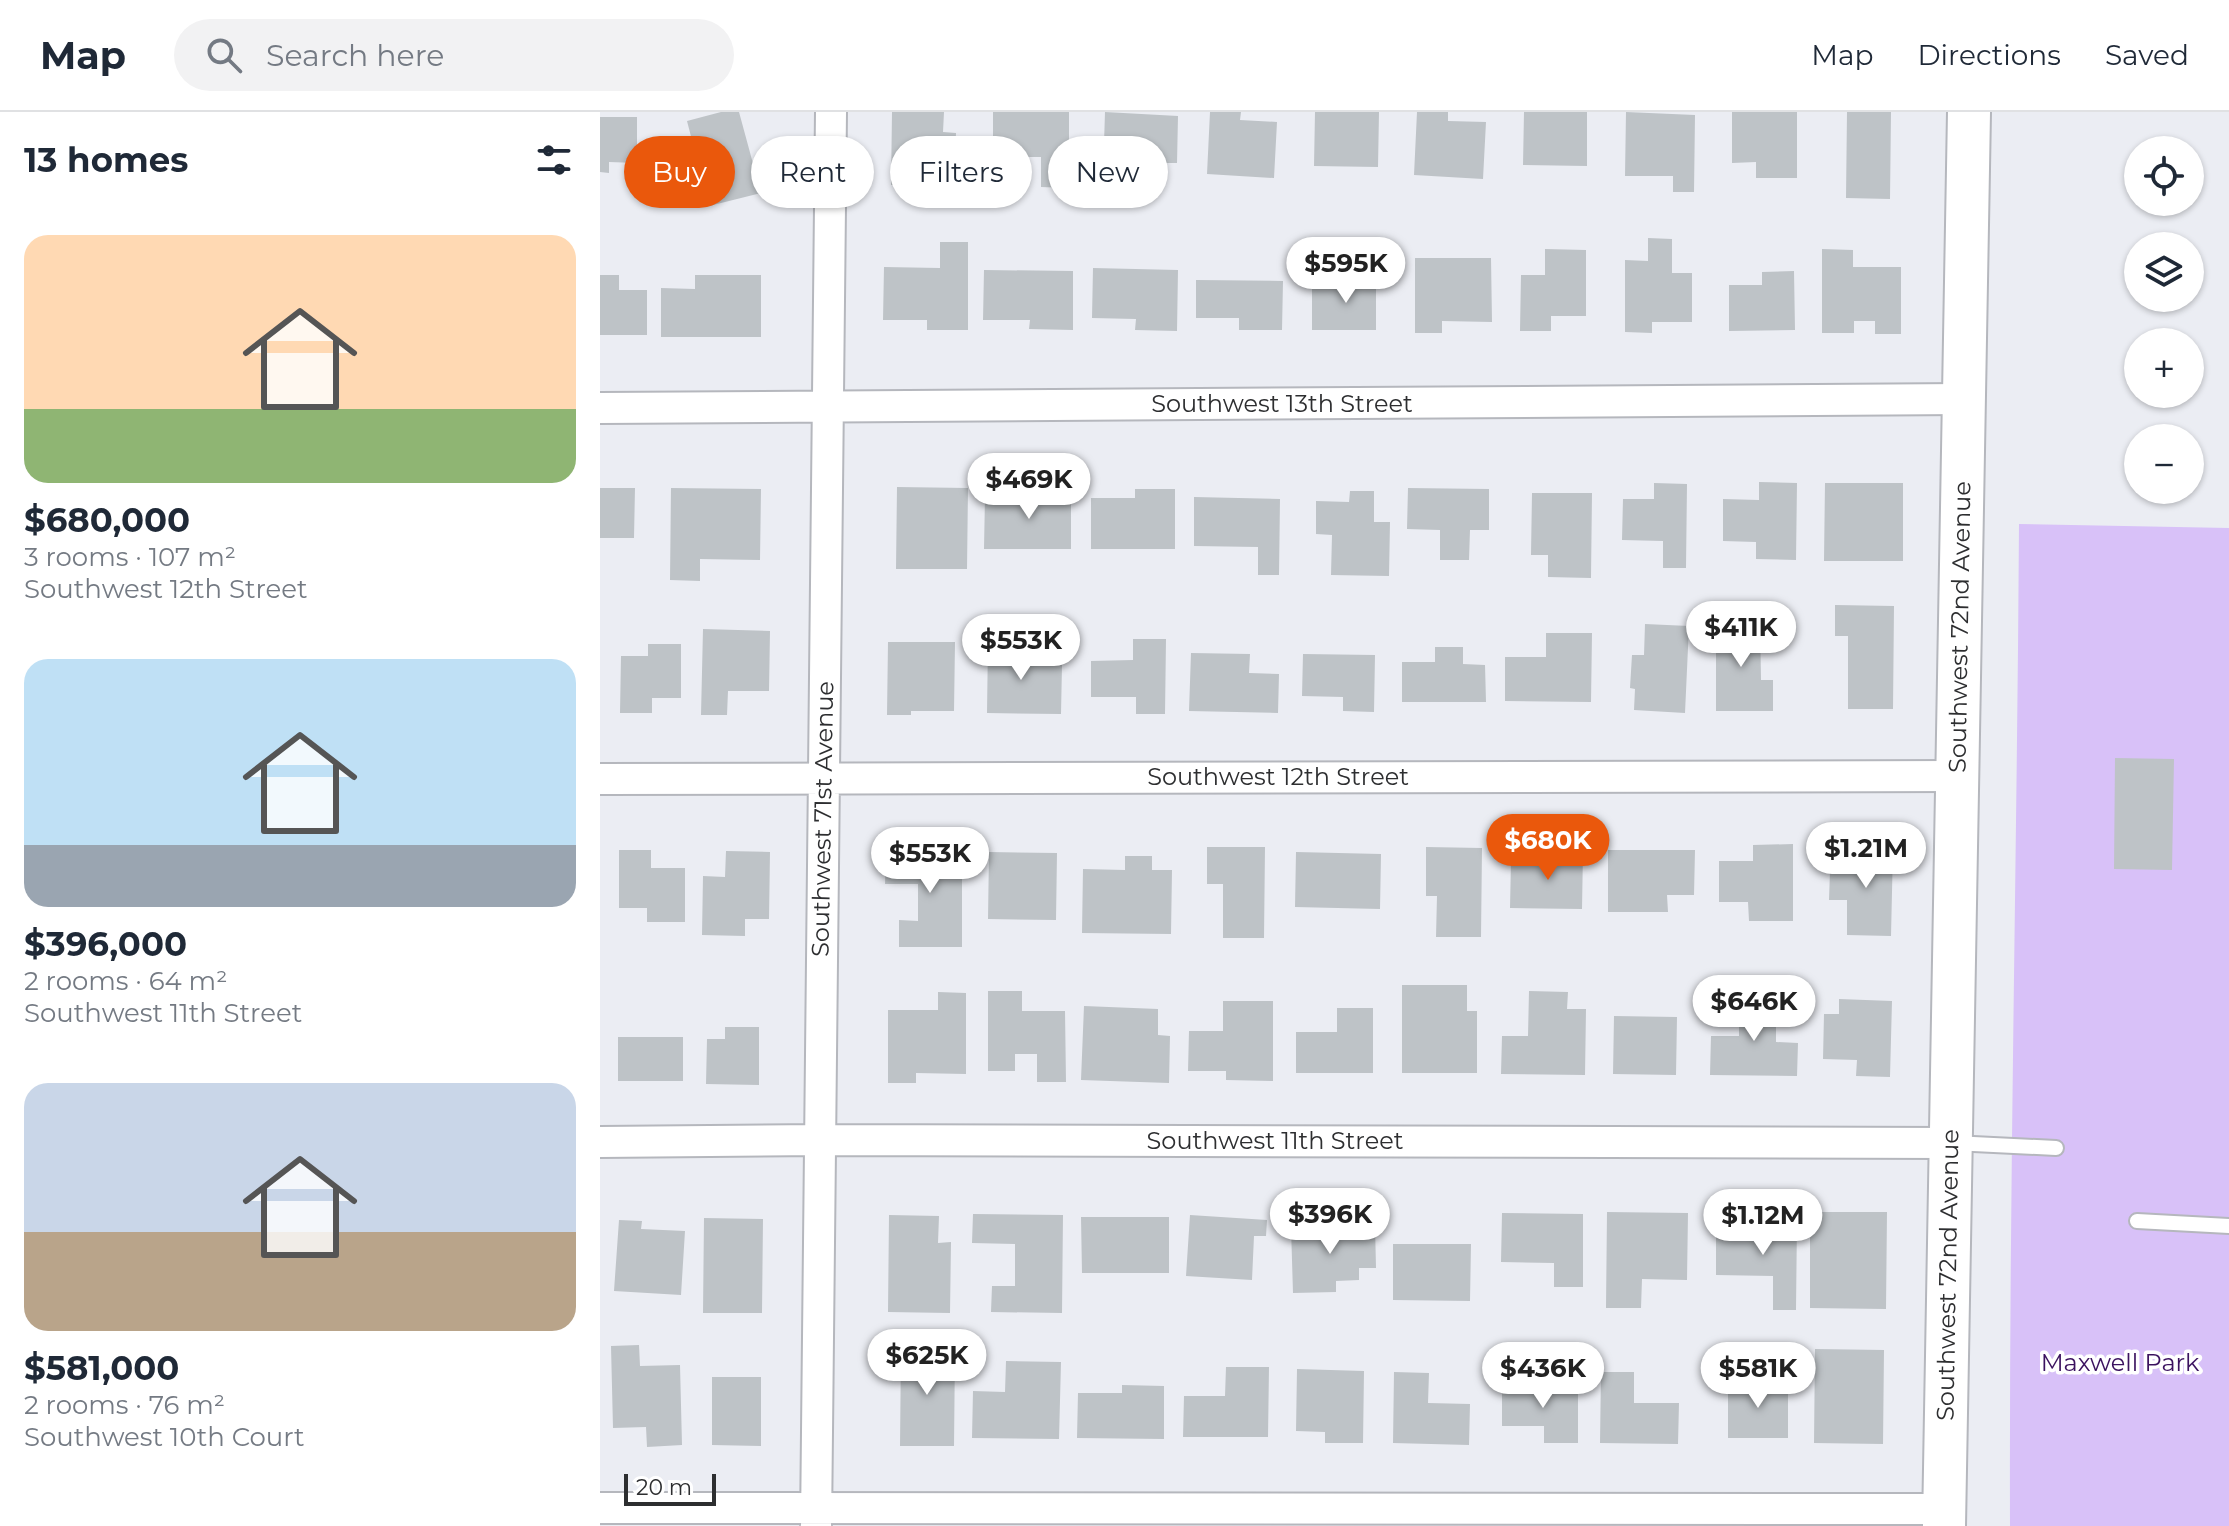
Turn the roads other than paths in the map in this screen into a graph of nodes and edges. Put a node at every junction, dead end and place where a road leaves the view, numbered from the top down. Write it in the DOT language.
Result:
graph roads {
  1 [pos="831,112"];
  2 [pos="1969,112"];
  3 [pos="1964,399"];
  4 [pos="600,408"];
  5 [pos="827,408"];
  6 [pos="1957,776"];
  7 [pos="824,778"];
  8 [pos="600,779"];
  9 [pos="820,1140"];
  10 [pos="600,1142"];
  11 [pos="1950,1143"];
  12 [pos="2056,1148"];
  13 [pos="2137,1221"];
  14 [pos="2229,1226"];
  15 [pos="600,1508"];
  16 [pos="816,1517"];
  17 [pos="1944,1517"];
  1 -- 5 [label="street, Southwest 71st Avenue"];
  2 -- 3 [label="street, Southwest 72nd Avenue"];
  3 -- 5 [label="street, Southwest 13th Street"];
  3 -- 6 [label="street, Southwest 72nd Avenue"];
  4 -- 5 [label="street, Southwest 13th Street"];
  5 -- 7 [label="street, Southwest 71st Avenue"];
  6 -- 7 [label="street, Southwest 12th Street"];
  6 -- 11 [label="street, Southwest 72nd Avenue"];
  7 -- 8 [label="street, Southwest 12th Street"];
  7 -- 9 [label="street, Southwest 71st Avenue"];
  9 -- 10 [label="street, Southwest 11th Street"];
  9 -- 11 [label="street, Southwest 11th Street"];
  9 -- 16 [label="street, Southwest 71st Avenue"];
  11 -- 12 [label="lane"];
  11 -- 17 [label="street, Southwest 72nd Avenue"];
  13 -- 14 [label="lane"];
  15 -- 16 [label="street"];
  16 -- 17 [label="street"];
}
